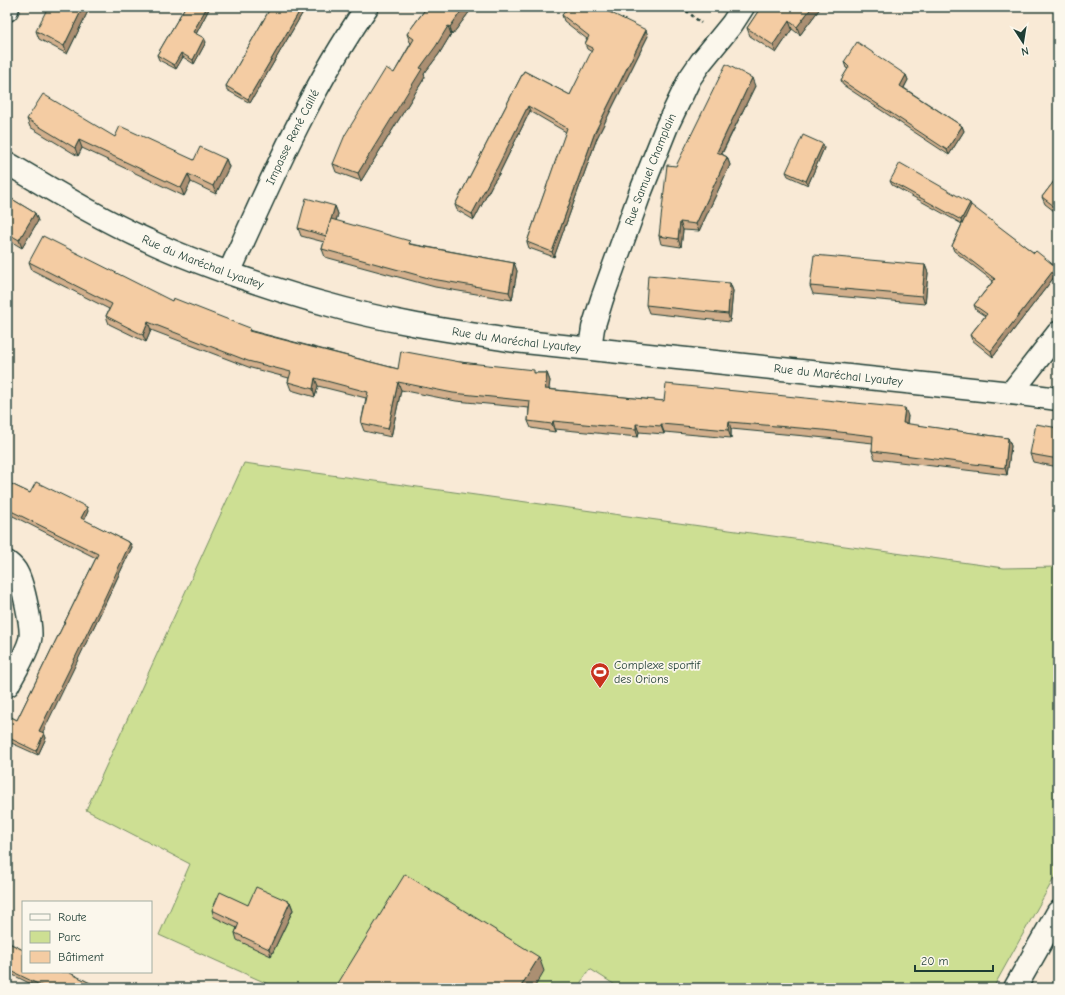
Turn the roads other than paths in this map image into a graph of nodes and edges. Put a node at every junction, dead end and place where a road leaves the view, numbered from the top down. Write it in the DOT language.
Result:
graph roads {
  1 [pos="8,7"];
  2 [pos="367,7"];
  3 [pos="743,7"];
  4 [pos="7,10"];
  5 [pos="7,162"];
  6 [pos="229,273"];
  7 [pos="1058,333"];
  8 [pos="590,348"];
  9 [pos="1011,393"];
  10 [pos="1058,399"];
  11 [pos="7,562"];
  12 [pos="7,684"];
  13 [pos="1058,912"];
  14 [pos="1015,988"];
  1 -- 4 [label="street"];
  2 -- 6 [label="street, Impasse René Caillé"];
  3 -- 8 [label="street, Rue Samuel Champlain"];
  5 -- 6 [label="street, Rue du Maréchal Lyautey"];
  6 -- 8 [label="street, Rue du Maréchal Lyautey"];
  7 -- 9 [label="street"];
  8 -- 9 [label="street, Rue du Maréchal Lyautey"];
  9 -- 10 [label="street, Rue du Maréchal Lyautey"];
  11 -- 12 [label="street"];
  13 -- 14 [label="street"];
}
